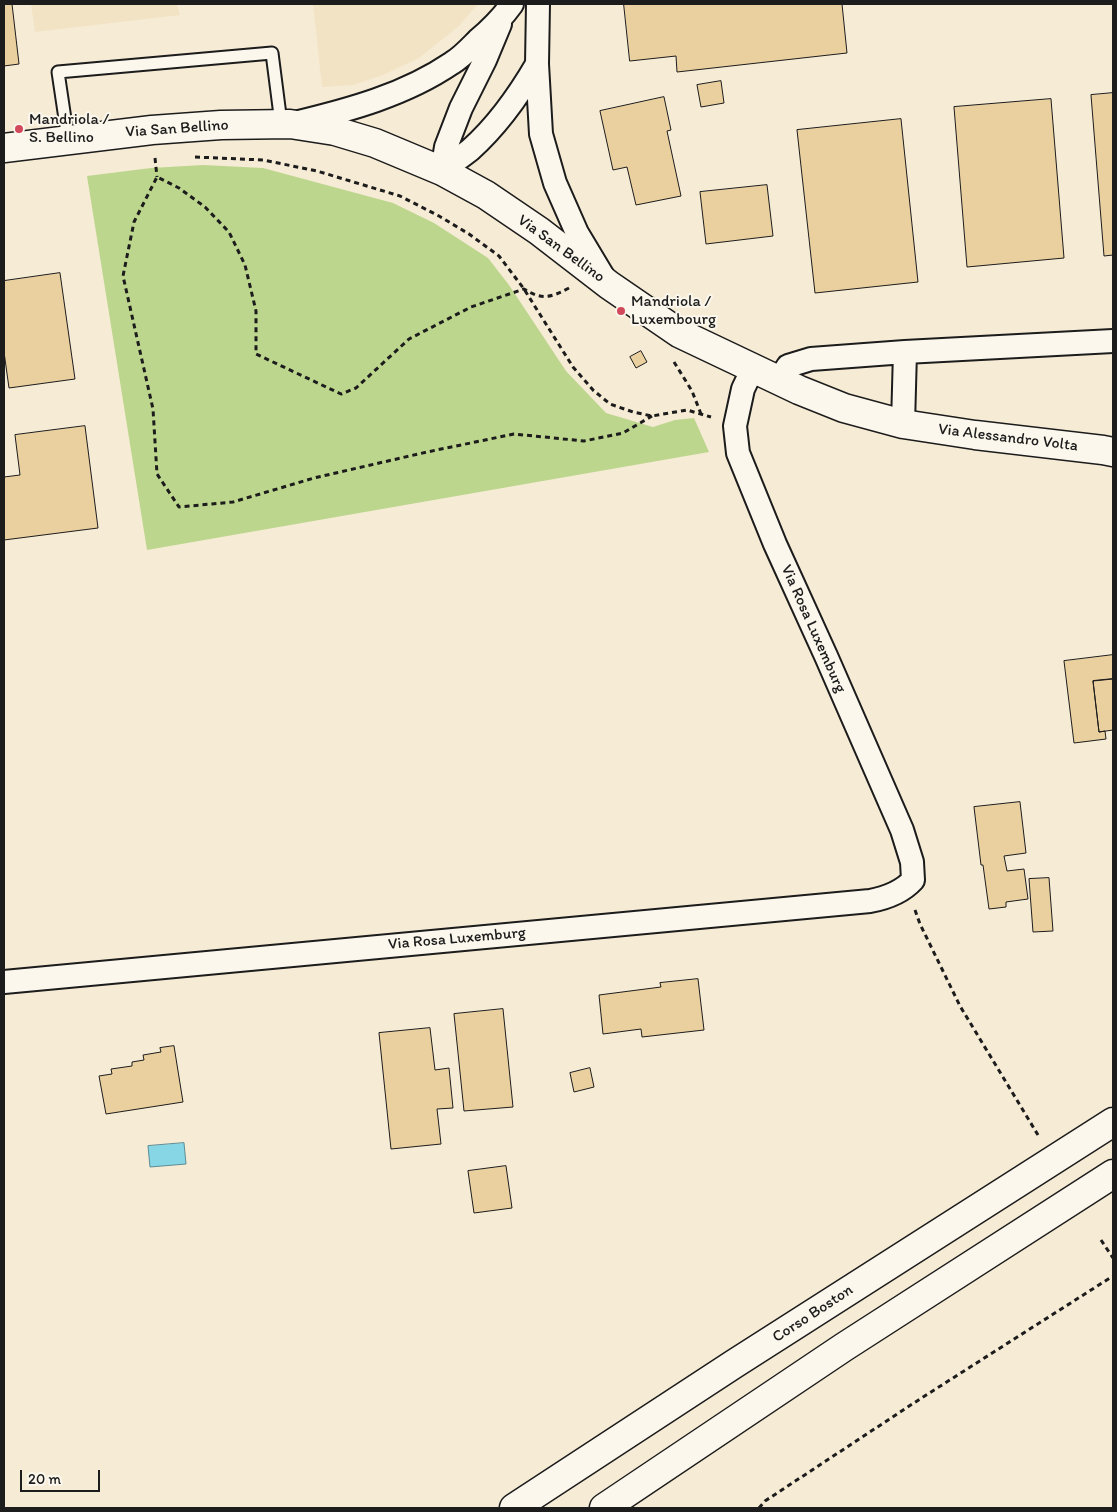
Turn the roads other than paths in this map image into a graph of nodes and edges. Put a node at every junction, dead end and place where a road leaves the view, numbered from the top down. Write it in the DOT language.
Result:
graph roads {
  1 [pos="538,4"];
  2 [pos="507,11"];
  3 [pos="537,64"];
  4 [pos="286,124"];
  5 [pos="68,139"];
  6 [pos="4,148"];
  7 [pos="442,171"];
  8 [pos="609,285"];
  9 [pos="1113,341"];
  10 [pos="905,352"];
  11 [pos="753,368"];
  12 [pos="779,380"];
  13 [pos="903,424"];
  14 [pos="1113,452"];
  15 [pos="4,982"];
  16 [pos="1113,1112"];
  17 [pos="1113,1122"];
  18 [pos="1087,1139"];
  19 [pos="1113,1174"];
  20 [pos="610,1505"];
  21 [pos="514,1508"];
  1 -- 3 [label="street, Via San Bellino"];
  2 -- 4 [label="street, Via San Bellino"];
  2 -- 7 [label="street, Via San Bellino"];
  3 -- 7 [label="street"];
  3 -- 8 [label="street, Via San Bellino"];
  4 -- 5 [label="main road, Via San Bellino"];
  4 -- 5 [label="lane"];
  4 -- 7 [label="main road, Via San Bellino"];
  5 -- 6 [label="main road, Via San Bellino"];
  7 -- 8 [label="main road, Via San Bellino"];
  8 -- 11 [label="main road, Via Alessandro Volta"];
  9 -- 10 [label="street"];
  10 -- 12 [label="street"];
  10 -- 13 [label="street"];
  11 -- 12 [label="main road, Via Alessandro Volta"];
  11 -- 15 [label="street, Via Rosa Luxemburg"];
  12 -- 13 [label="main road, Via Alessandro Volta"];
  13 -- 14 [label="main road, Via Alessandro Volta"];
  16 -- 18 [label="main road"];
  17 -- 18 [label="main road, Corso Boston"];
  18 -- 21 [label="main road, Corso Boston"];
  19 -- 20 [label="main road"];
}
